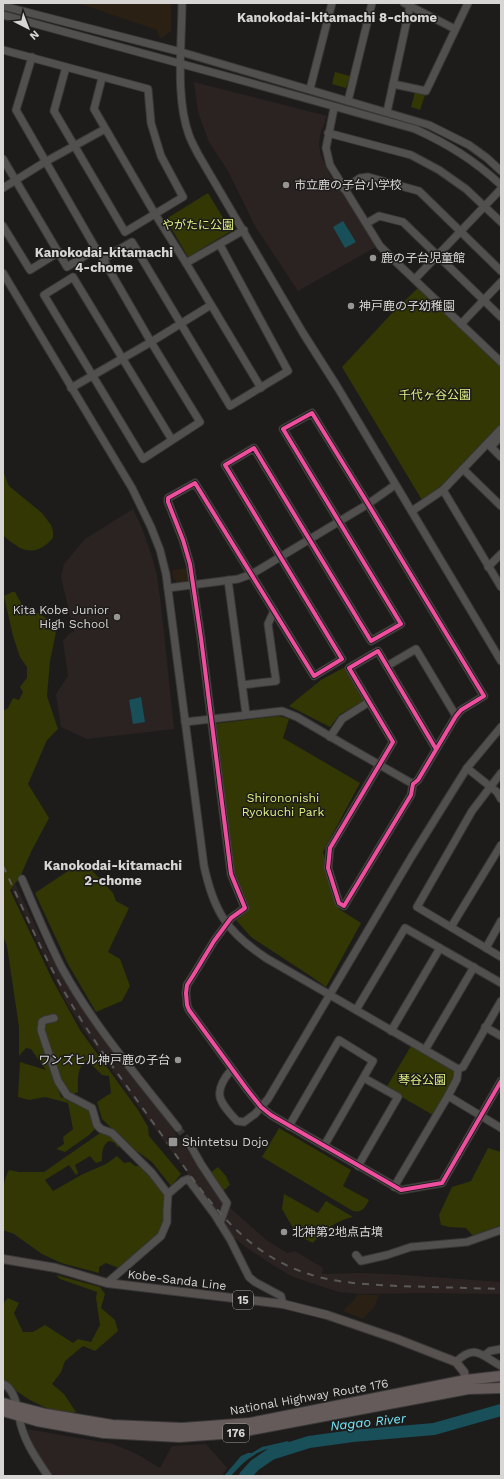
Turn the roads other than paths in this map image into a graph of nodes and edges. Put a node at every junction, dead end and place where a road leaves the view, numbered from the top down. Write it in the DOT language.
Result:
graph roads {
  1 [pos="182,3"];
  2 [pos="332,3"];
  3 [pos="372,3"];
  4 [pos="468,3"];
  5 [pos="407,5"];
  6 [pos="3,6"];
  7 [pos="3,15"];
  8 [pos="455,29"];
  9 [pos="3,50"];
  10 [pos="181,52"];
  11 [pos="32,57"];
  12 [pos="181,63"];
  13 [pos="66,67"];
  14 [pos="102,78"];
  15 [pos="393,84"];
  16 [pos="310,90"];
  17 [pos="348,101"];
  18 [pos="334,108"];
  19 [pos="387,112"];
  20 [pos="105,129"];
  21 [pos="328,133"];
  22 [pos="74,146"];
  23 [pos="3,159"];
  24 [pos="45,162"];
  25 [pos="501,171"];
  26 [pos="16,180"];
  27 [pos="501,184"];
  28 [pos="3,188"];
  29 [pos="344,189"];
  30 [pos="501,189"];
  31 [pos="484,206"];
  32 [pos="155,214"];
  33 [pos="501,222"];
  34 [pos="367,223"];
  35 [pos="3,226"];
  36 [pos="244,230"];
  37 [pos="460,232"];
  38 [pos="220,245"];
  39 [pos="59,252"];
  40 [pos="437,255"];
  41 [pos="186,263"];
  42 [pos="501,271"];
  43 [pos="3,273"];
  44 [pos="415,279"];
  45 [pos="501,282"];
  46 [pos="483,300"];
  47 [pos="210,305"];
  48 [pos="501,317"];
  49 [pos="180,323"];
  50 [pos="461,324"];
  51 [pos="151,342"];
  52 [pos="122,358"];
  53 [pos="501,362"];
  54 [pos="94,376"];
  55 [pos="71,388"];
  56 [pos="261,388"];
  57 [pos="501,428"];
  58 [pos="501,436"];
  59 [pos="172,440"];
  60 [pos="501,457"];
  61 [pos="463,469"];
  62 [pos="395,485"];
  63 [pos="443,490"];
  64 [pos="368,504"];
  65 [pos="501,506"];
  66 [pos="412,511"];
  67 [pos="339,521"];
  68 [pos="310,538"];
  69 [pos="501,554"];
  70 [pos="281,555"];
  71 [pos="488,567"];
  72 [pos="252,574"];
  73 [pos="228,580"];
  74 [pos="192,585"];
  75 [pos="501,587"];
  76 [pos="168,588"];
  77 [pos="274,611"];
  78 [pos="501,661"];
  79 [pos="386,666"];
  80 [pos="242,686"];
  81 [pos="369,702"];
  82 [pos="246,714"];
  83 [pos="456,716"];
  84 [pos="211,719"];
  85 [pos="185,722"];
  86 [pos="501,727"];
  87 [pos="330,737"];
  88 [pos="436,749"];
  89 [pos="379,765"];
  90 [pos="467,768"];
  91 [pos="501,773"];
  92 [pos="413,784"];
  93 [pos="490,787"];
  94 [pos="501,799"];
  95 [pos="501,845"];
  96 [pos="22,879"];
  97 [pos="501,921"];
  98 [pos="226,924"];
  99 [pos="451,928"];
  100 [pos="440,948"];
  101 [pos="486,948"];
  102 [pos="501,957"];
  103 [pos="474,967"];
  104 [pos="501,984"];
  105 [pos="329,994"];
  106 [pos="501,1001"];
  107 [pos="356,1010"];
  108 [pos="54,1018"];
  109 [pos="485,1027"];
  110 [pos="391,1031"];
  111 [pos="501,1036"];
  112 [pos="425,1050"];
  113 [pos="232,1069"];
  114 [pos="458,1070"];
  115 [pos="364,1078"];
  116 [pos="501,1081"];
  117 [pos="448,1096"];
  118 [pos="261,1107"];
  119 [pos="481,1115"];
  120 [pos="289,1126"];
  121 [pos="178,1128"];
  122 [pos="501,1128"];
  123 [pos="188,1141"];
  124 [pos="324,1146"];
  125 [pos="358,1166"];
  126 [pos="394,1187"];
  127 [pos="168,1194"];
  128 [pos="220,1223"];
  129 [pos="501,1230"];
  130 [pos="356,1255"];
  131 [pos="3,1259"];
  132 [pos="107,1283"];
  133 [pos="283,1304"];
  134 [pos="501,1349"];
  135 [pos="485,1355"];
  136 [pos="456,1362"];
  137 [pos="501,1366"];
  138 [pos="501,1376"];
  139 [pos="3,1384"];
  140 [pos="467,1384"];
  141 [pos="501,1388"];
  142 [pos="3,1403"];
  143 [pos="3,1411"];
  144 [pos="18,1411"];
  145 [pos="48,1476"];
  1 -- 10 [label="street"];
  2 -- 16 [label="street"];
  3 -- 17 [label="street"];
  4 -- 8 [label="street"];
  5 -- 8 [label="street"];
  5 -- 15 [label="street"];
  6 -- 10 [label="street"];
  7 -- 12 [label="street"];
  8 -- 15 [label="street"];
  9 -- 11 [label="street"];
  10 -- 12 [label="street"];
  10 -- 16 [label="street"];
  11 -- 13 [label="street"];
  11 -- 24 [label="street"];
  12 -- 18 [label="street"];
  12 -- 36 [label="street"];
  13 -- 14 [label="street"];
  13 -- 22 [label="street"];
  14 -- 20 [label="street"];
  14 -- 32 [label="street"];
  15 -- 19 [label="street"];
  16 -- 17 [label="street"];
  17 -- 19 [label="street"];
  18 -- 21 [label="street"];
  18 -- 27 [label="street"];
  19 -- 25 [label="street"];
  20 -- 22 [label="street"];
  20 -- 32 [label="street"];
  21 -- 29 [label="street"];
  21 -- 31 [label="street"];
  22 -- 24 [label="street"];
  22 -- 32 [label="street"];
  23 -- 26 [label="street"];
  24 -- 26 [label="street"];
  24 -- 39 [label="street"];
  26 -- 28 [label="street"];
  26 -- 39 [label="street"];
  29 -- 34 [label="street"];
  29 -- 37 [label="street"];
  30 -- 31 [label="street"];
  31 -- 33 [label="street"];
  31 -- 37 [label="street"];
  32 -- 41 [label="street"];
  34 -- 40 [label="street"];
  34 -- 44 [label="street"];
  35 -- 39 [label="street"];
  36 -- 38 [label="street"];
  36 -- 62 [label="street"];
  37 -- 40 [label="street"];
  37 -- 42 [label="street"];
  38 -- 41 [label="street"];
  38 -- 56 [label="street"];
  40 -- 44 [label="street"];
  40 -- 46 [label="street"];
  41 -- 47 [label="street"];
  43 -- 55 [label="street"];
  44 -- 50 [label="street"];
  45 -- 46 [label="street"];
  46 -- 48 [label="street"];
  46 -- 50 [label="street"];
  47 -- 49 [label="street"];
  47 -- 56 [label="street"];
  49 -- 51 [label="street"];
  49 -- 51 [label="street"];
  49 -- 56 [label="street"];
  50 -- 53 [label="street"];
  51 -- 52 [label="street"];
  51 -- 59 [label="street"];
  52 -- 54 [label="street"];
  52 -- 54 [label="street"];
  52 -- 59 [label="street"];
  54 -- 55 [label="street"];
  54 -- 59 [label="street"];
  55 -- 76 [label="street"];
  57 -- 61 [label="street"];
  58 -- 60 [label="street"];
  61 -- 63 [label="street"];
  61 -- 65 [label="street"];
  62 -- 64 [label="street"];
  62 -- 66 [label="street"];
  63 -- 66 [label="street"];
  63 -- 71 [label="street"];
  64 -- 67 [label="street"];
  64 -- 67 [label="street"];
  64 -- 83 [label="street"];
  66 -- 78 [label="street"];
  67 -- 68 [label="street"];
  67 -- 68 [label="street"];
  68 -- 70 [label="street"];
  68 -- 70 [label="street"];
  69 -- 71 [label="street"];
  70 -- 72 [label="street"];
  70 -- 77 [label="street"];
  71 -- 75 [label="street"];
  72 -- 73 [label="street"];
  72 -- 74 [label="street"];
  72 -- 77 [label="street"];
  73 -- 74 [label="street"];
  73 -- 80 [label="street"];
  74 -- 76 [label="street"];
  74 -- 84 [label="street"];
  76 -- 85 [label="street"];
  77 -- 80 [label="street"];
  79 -- 81 [label="street"];
  79 -- 83 [label="street"];
  79 -- 88 [label="street"];
  80 -- 82 [label="street"];
  81 -- 87 [label="street"];
  81 -- 89 [label="street"];
  82 -- 84 [label="street"];
  82 -- 87 [label="street"];
  83 -- 88 [label="street"];
  84 -- 85 [label="street"];
  84 -- 98 [label="street"];
  85 -- 98 [label="street"];
  86 -- 90 [label="street"];
  87 -- 89 [label="street"];
  88 -- 92 [label="street"];
  89 -- 92 [label="street"];
  89 -- 92 [label="street"];
  90 -- 93 [label="street"];
  90 -- 105 [label="street"];
  91 -- 93 [label="street"];
  93 -- 94 [label="street"];
  93 -- 99 [label="street"];
  95 -- 99 [label="street"];
  96 -- 121 [label="street"];
  97 -- 101 [label="street"];
  98 -- 105 [label="street"];
  98 -- 113 [label="street"];
  99 -- 101 [label="street"];
  100 -- 103 [label="street"];
  100 -- 107 [label="street"];
  100 -- 110 [label="street"];
  101 -- 102 [label="street"];
  103 -- 104 [label="street"];
  103 -- 112 [label="street"];
  105 -- 107 [label="street"];
  105 -- 118 [label="street"];
  106 -- 109 [label="street"];
  107 -- 110 [label="street"];
  108 -- 127 [label="street"];
  109 -- 111 [label="street"];
  109 -- 114 [label="street"];
  110 -- 112 [label="street"];
  112 -- 114 [label="street"];
  113 -- 118 [label="street"];
  113 -- 118 [label="street"];
  114 -- 117 [label="street"];
  115 -- 120 [label="street"];
  115 -- 124 [label="street"];
  115 -- 125 [label="street"];
  116 -- 119 [label="street"];
  117 -- 119 [label="street"];
  117 -- 126 [label="street"];
  118 -- 120 [label="street"];
  119 -- 122 [label="street"];
  119 -- 126 [label="street"];
  120 -- 124 [label="street"];
  123 -- 128 [label="street"];
  124 -- 125 [label="street"];
  125 -- 126 [label="street"];
  127 -- 128 [label="street"];
  127 -- 132 [label="street"];
  128 -- 133 [label="street"];
  129 -- 130 [label="street"];
  131 -- 132 [label="main road, Kobe-Sanda Line / 15"];
  132 -- 133 [label="main road, Kobe-Sanda Line / 15"];
  133 -- 136 [label="main road, Kobe-Sanda Line / 15"];
  134 -- 135 [label="street"];
  135 -- 136 [label="street"];
  135 -- 137 [label="street"];
  136 -- 140 [label="main road"];
  138 -- 140 [label="highway, National Highway Route 176 / 176"];
  139 -- 144 [label="street"];
  140 -- 141 [label="highway, National Highway Route 176 / 176"];
  140 -- 144 [label="highway, National Highway Route 176 / 176"];
  142 -- 144 [label="highway, National Highway Route 176 / 176"];
  143 -- 144 [label="highway, National Highway Route 176 / 176"];
  144 -- 145 [label="street"];
}
